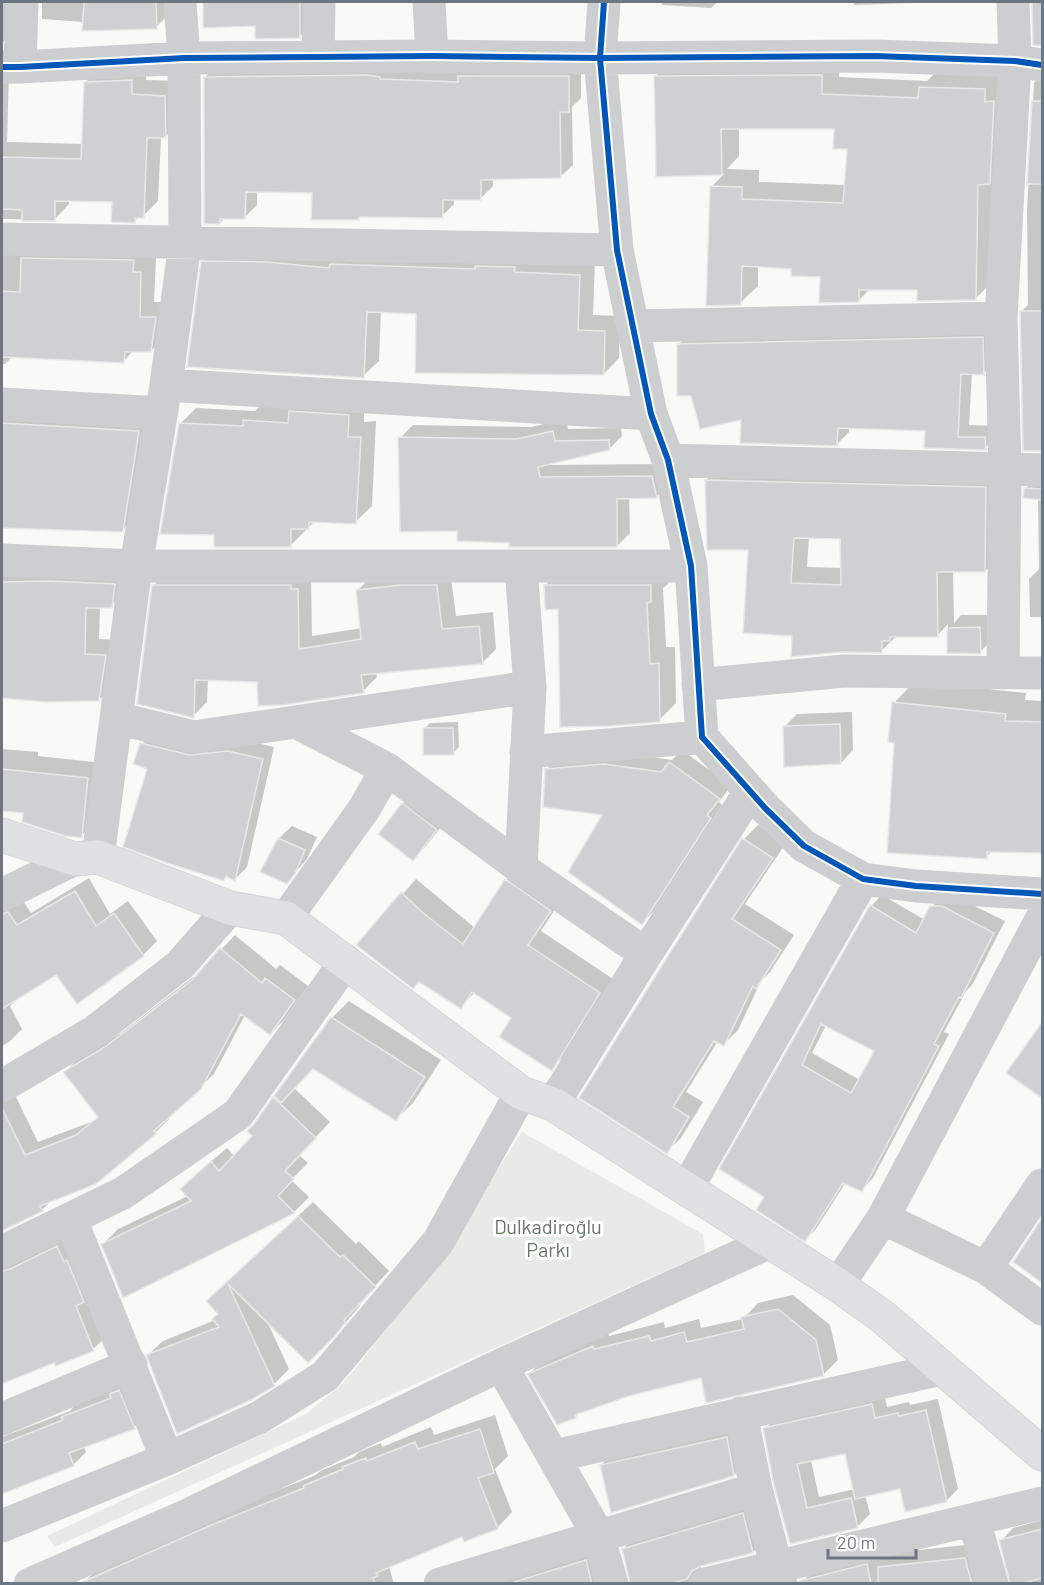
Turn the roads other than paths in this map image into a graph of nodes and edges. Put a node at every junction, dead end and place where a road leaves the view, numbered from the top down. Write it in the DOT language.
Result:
graph roads {
  1 [pos="22,2"];
  2 [pos="180,2"];
  3 [pos="319,2"];
  4 [pos="429,2"];
  5 [pos="604,2"];
  6 [pos="1013,2"];
  7 [pos="432,56"];
  8 [pos="318,57"];
  9 [pos="184,58"];
  10 [pos="600,58"];
  11 [pos="1029,63"];
  12 [pos="11,67"];
  13 [pos="2,239"];
  14 [pos="185,243"];
  15 [pos="617,250"];
  16 [pos="1001,318"];
  17 [pos="633,326"];
  18 [pos="163,399"];
  19 [pos="2,404"];
  20 [pos="651,414"];
  21 [pos="668,460"];
  22 [pos="1005,469"];
  23 [pos="1042,470"];
  24 [pos="2,560"];
  25 [pos="136,566"];
  26 [pos="691,566"];
  27 [pos="521,567"];
  28 [pos="1003,673"];
  29 [pos="1042,673"];
  30 [pos="698,685"];
  31 [pos="530,687"];
  32 [pos="116,718"];
  33 [pos="296,722"];
  34 [pos="702,737"];
  35 [pos="526,752"];
  36 [pos="387,769"];
  37 [pos="750,792"];
  38 [pos="2,835"];
  39 [pos="87,858"];
  40 [pos="522,868"];
  41 [pos="863,879"];
  42 [pos="961,889"];
  43 [pos="1042,894"];
  44 [pos="2,895"];
  45 [pos="230,908"];
  46 [pos="286,918"];
  47 [pos="1042,918"];
  48 [pos="646,954"];
  49 [pos="346,961"];
  50 [pos="2,1086"];
  51 [pos="522,1093"];
  52 [pos="554,1104"];
  53 [pos="1042,1185"];
  54 [pos="687,1188"];
  55 [pos="883,1218"];
  56 [pos="71,1220"];
  57 [pos="770,1242"];
  58 [pos="2,1251"];
  59 [pos="986,1268"];
  60 [pos="838,1285"];
  61 [pos="1042,1309"];
  62 [pos="131,1365"];
  63 [pos="501,1365"];
  64 [pos="942,1369"];
  65 [pos="741,1413"];
  66 [pos="2,1419"];
  67 [pos="1042,1454"];
  68 [pos="554,1456"];
  69 [pos="167,1459"];
  70 [pos="756,1489"];
  71 [pos="1042,1503"];
  72 [pos="3,1520"];
  73 [pos="974,1520"];
  74 [pos="598,1535"];
  75 [pos="779,1574"];
  76 [pos="30,1584"];
  77 [pos="440,1584"];
  78 [pos="612,1584"];
  79 [pos="705,1584"];
  80 [pos="992,1584"];
  1 -- 12 [label="street"];
  2 -- 9 [label="street"];
  3 -- 8 [label="street"];
  4 -- 7 [label="street"];
  5 -- 10 [label="street"];
  6 -- 11 [label="street"];
  7 -- 8 [label="street"];
  7 -- 10 [label="street"];
  8 -- 9 [label="street"];
  9 -- 12 [label="street"];
  9 -- 14 [label="street"];
  10 -- 11 [label="street"];
  10 -- 15 [label="street"];
  11 -- 16 [label="street"];
  13 -- 14 [label="street"];
  14 -- 15 [label="street"];
  14 -- 18 [label="street"];
  15 -- 17 [label="street"];
  16 -- 17 [label="street"];
  16 -- 22 [label="street"];
  17 -- 20 [label="street"];
  18 -- 19 [label="street"];
  18 -- 20 [label="street"];
  18 -- 25 [label="street"];
  20 -- 21 [label="street"];
  21 -- 22 [label="street"];
  21 -- 26 [label="street"];
  22 -- 23 [label="street"];
  22 -- 28 [label="street"];
  24 -- 25 [label="street"];
  25 -- 27 [label="street"];
  25 -- 32 [label="street"];
  26 -- 27 [label="street"];
  26 -- 30 [label="street"];
  27 -- 31 [label="street"];
  28 -- 29 [label="street"];
  28 -- 30 [label="street"];
  30 -- 34 [label="street"];
  31 -- 33 [label="street"];
  31 -- 35 [label="street"];
  32 -- 33 [label="street"];
  32 -- 39 [label="street"];
  33 -- 36 [label="street"];
  34 -- 35 [label="street"];
  34 -- 37 [label="street"];
  35 -- 40 [label="street"];
  36 -- 40 [label="street"];
  36 -- 46 [label="street"];
  37 -- 41 [label="street"];
  37 -- 48 [label="street"];
  38 -- 39 [label="main road"];
  39 -- 44 [label="street"];
  39 -- 45 [label="main road"];
  40 -- 48 [label="street"];
  41 -- 42 [label="street"];
  41 -- 54 [label="street"];
  42 -- 43 [label="street"];
  42 -- 47 [label="street"];
  45 -- 46 [label="main road"];
  45 -- 50 [label="street"];
  46 -- 49 [label="main road"];
  47 -- 55 [label="street"];
  48 -- 52 [label="street"];
  49 -- 51 [label="main road"];
  49 -- 56 [label="street"];
  51 -- 52 [label="main road"];
  51 -- 69 [label="street"];
  52 -- 54 [label="main road"];
  53 -- 59 [label="street"];
  54 -- 57 [label="main road"];
  55 -- 59 [label="street"];
  55 -- 60 [label="street"];
  56 -- 58 [label="street"];
  56 -- 62 [label="street"];
  57 -- 60 [label="main road"];
  57 -- 63 [label="street"];
  59 -- 61 [label="street"];
  60 -- 64 [label="main road"];
  62 -- 66 [label="street"];
  62 -- 69 [label="street"];
  63 -- 68 [label="street"];
  63 -- 76 [label="street"];
  64 -- 65 [label="street"];
  64 -- 67 [label="main road"];
  65 -- 68 [label="street"];
  65 -- 70 [label="street"];
  68 -- 74 [label="street"];
  69 -- 72 [label="street"];
  70 -- 74 [label="street"];
  70 -- 75 [label="street"];
  71 -- 73 [label="street"];
  73 -- 75 [label="street"];
  73 -- 80 [label="street"];
  74 -- 77 [label="street"];
  74 -- 78 [label="street"];
  75 -- 79 [label="street"];
}
